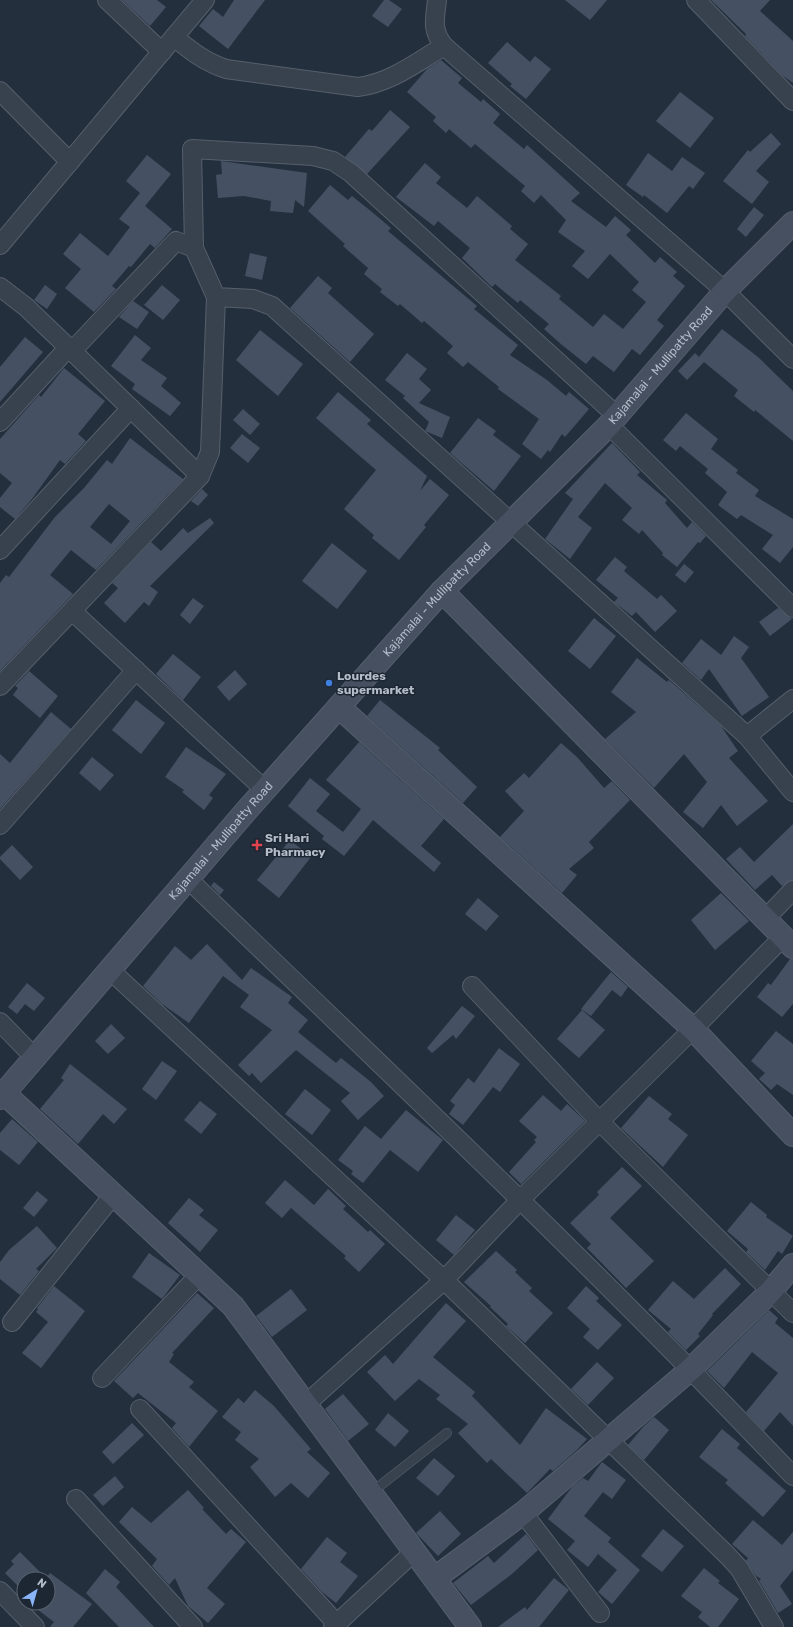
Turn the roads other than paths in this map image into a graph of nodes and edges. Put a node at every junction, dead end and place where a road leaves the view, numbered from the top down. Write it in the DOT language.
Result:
graph roads {
  1 [pos="106,0"];
  2 [pos="204,0"];
  3 [pos="437,0"];
  4 [pos="696,0"];
  5 [pos="174,37"];
  6 [pos="444,46"];
  7 [pos="162,52"];
  8 [pos="0,91"];
  9 [pos="793,101"];
  10 [pos="70,162"];
  11 [pos="793,223"];
  12 [pos="0,245"];
  13 [pos="194,248"];
  14 [pos="0,286"];
  15 [pos="725,291"];
  16 [pos="216,297"];
  17 [pos="70,349"];
  18 [pos="793,359"];
  19 [pos="131,408"];
  20 [pos="613,420"];
  21 [pos="0,422"];
  22 [pos="200,476"];
  23 [pos="511,522"];
  24 [pos="0,550"];
  25 [pos="442,591"];
  26 [pos="793,608"];
  27 [pos="72,611"];
  28 [pos="136,670"];
  29 [pos="0,686"];
  30 [pos="793,699"];
  31 [pos="339,707"];
  32 [pos="747,736"];
  33 [pos="265,790"];
  34 [pos="793,792"];
  35 [pos="0,825"];
  36 [pos="188,879"];
  37 [pos="793,890"];
  38 [pos="765,919"];
  39 [pos="788,942"];
  40 [pos="110,970"];
  41 [pos="472,986"];
  42 [pos="0,1022"];
  43 [pos="693,1029"];
  44 [pos="35,1058"];
  45 [pos="2,1096"];
  46 [pos="599,1121"];
  47 [pos="793,1135"];
  48 [pos="114,1194"];
  49 [pos="520,1200"];
  50 [pos="793,1265"];
  51 [pos="200,1274"];
  52 [pos="444,1280"];
  53 [pos="771,1291"];
  54 [pos="793,1313"];
  55 [pos="12,1322"];
  56 [pos="691,1369"];
  57 [pos="102,1378"];
  58 [pos="306,1404"];
  59 [pos="140,1409"];
  60 [pos="447,1433"];
  61 [pos="608,1439"];
  62 [pos="793,1476"];
  63 [pos="372,1492"];
  64 [pos="76,1499"];
  65 [pos="522,1513"];
  66 [pos="415,1551"];
  67 [pos="435,1578"];
  68 [pos="0,1590"];
  69 [pos="600,1613"];
  70 [pos="335,1625"];
  71 [pos="35,1627"];
  72 [pos="193,1627"];
  73 [pos="470,1627"];
  74 [pos="774,1627"];
  1 -- 7 [label="street"];
  2 -- 5 [label="street"];
  3 -- 6 [label="street"];
  4 -- 9 [label="street"];
  5 -- 6 [label="street"];
  5 -- 7 [label="street"];
  6 -- 15 [label="street"];
  7 -- 10 [label="street"];
  8 -- 10 [label="street"];
  10 -- 12 [label="street"];
  11 -- 15 [label="street, Kajamalai - Mullipatty Road"];
  13 -- 16 [label="street"];
  13 -- 17 [label="street"];
  13 -- 20 [label="street"];
  14 -- 17 [label="street"];
  15 -- 18 [label="street"];
  15 -- 20 [label="street, Kajamalai - Mullipatty Road"];
  16 -- 22 [label="street"];
  16 -- 23 [label="street"];
  17 -- 19 [label="street"];
  17 -- 21 [label="street"];
  19 -- 22 [label="street"];
  19 -- 24 [label="street"];
  20 -- 23 [label="street, Kajamalai - Mullipatty Road"];
  20 -- 26 [label="street"];
  22 -- 27 [label="street"];
  23 -- 25 [label="street, Kajamalai - Mullipatty Road"];
  23 -- 32 [label="street"];
  25 -- 31 [label="street, Kajamalai - Mullipatty Road"];
  25 -- 38 [label="street"];
  27 -- 28 [label="street"];
  27 -- 29 [label="street"];
  28 -- 33 [label="street"];
  28 -- 35 [label="street"];
  30 -- 32 [label="street"];
  31 -- 33 [label="street, Kajamalai - Mullipatty Road"];
  31 -- 43 [label="street"];
  32 -- 34 [label="street"];
  33 -- 36 [label="street, Kajamalai - Mullipatty Road"];
  36 -- 40 [label="street, Kajamalai - Mullipatty Road"];
  36 -- 49 [label="street"];
  37 -- 38 [label="street"];
  38 -- 39 [label="street"];
  39 -- 43 [label="street"];
  40 -- 44 [label="street, Kajamalai - Mullipatty Road"];
  40 -- 52 [label="street"];
  41 -- 46 [label="street"];
  42 -- 44 [label="street"];
  43 -- 46 [label="street"];
  43 -- 47 [label="street"];
  44 -- 45 [label="street, Kajamalai - Mullipatty Road"];
  45 -- 48 [label="street"];
  46 -- 49 [label="street"];
  46 -- 53 [label="street"];
  48 -- 51 [label="street"];
  48 -- 55 [label="street"];
  49 -- 52 [label="street"];
  49 -- 56 [label="street"];
  50 -- 53 [label="street"];
  51 -- 57 [label="street"];
  51 -- 58 [label="street"];
  52 -- 58 [label="street"];
  52 -- 61 [label="street"];
  53 -- 54 [label="street"];
  53 -- 56 [label="street"];
  56 -- 61 [label="street"];
  56 -- 62 [label="street"];
  58 -- 63 [label="street"];
  59 -- 70 [label="street"];
  60 -- 63 [label="lane"];
  61 -- 65 [label="street"];
  61 -- 74 [label="street"];
  63 -- 66 [label="street"];
  64 -- 72 [label="street"];
  65 -- 67 [label="street"];
  65 -- 69 [label="street"];
  66 -- 67 [label="street"];
  66 -- 70 [label="street"];
  67 -- 73 [label="street"];
  68 -- 71 [label="street"];
}
